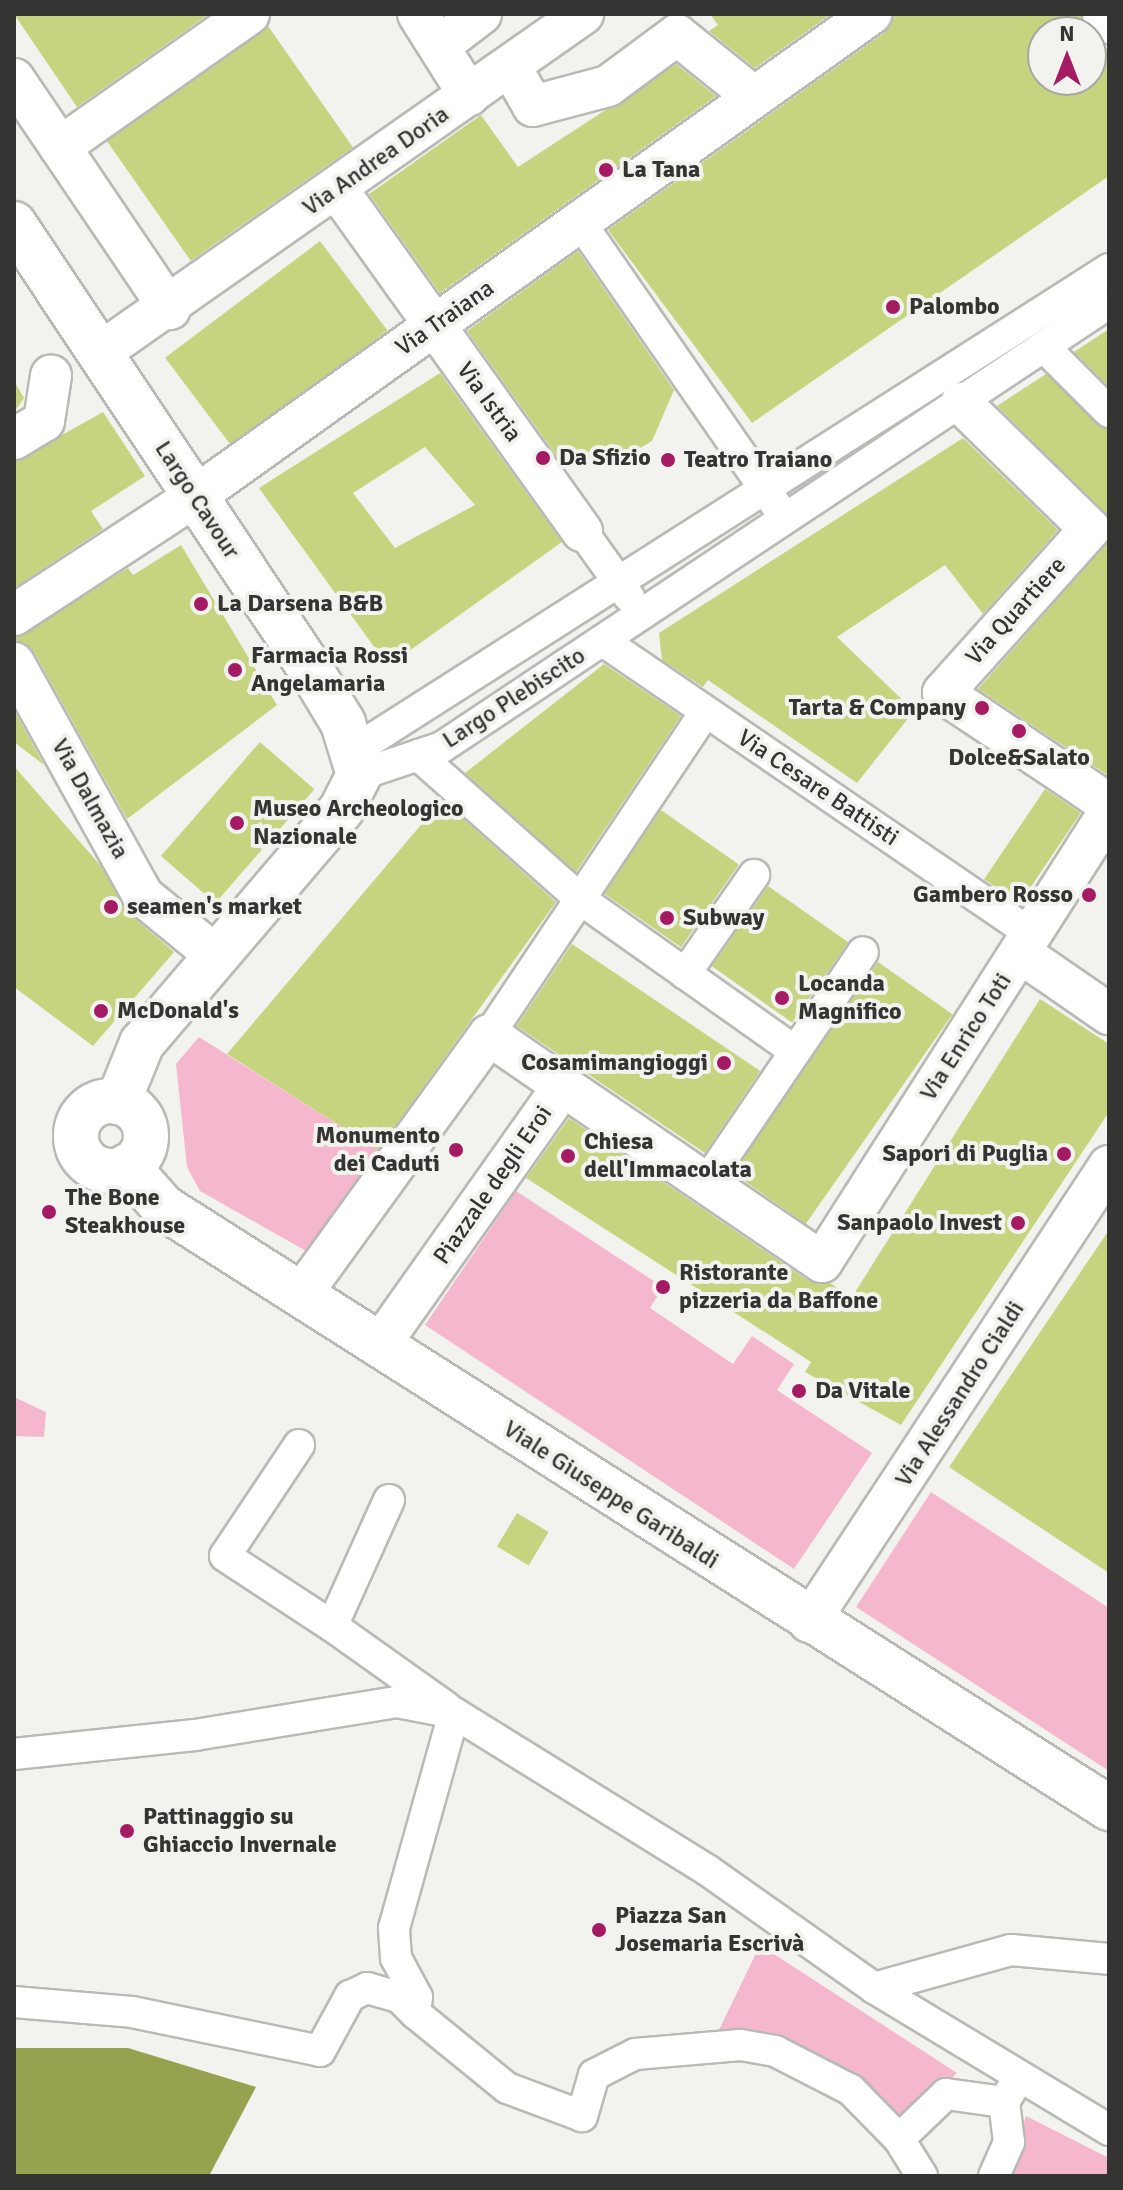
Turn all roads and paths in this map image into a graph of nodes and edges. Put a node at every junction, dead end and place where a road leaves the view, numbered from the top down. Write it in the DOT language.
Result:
graph roads {
  1 [pos="249,14"];
  2 [pos="481,14"];
  3 [pos="583,14"];
  4 [pos="871,14"];
  5 [pos="1103,14"];
  6 [pos="1109,23"];
  7 [pos="428,30"];
  8 [pos="510,66"];
  9 [pos="14,79"];
  10 [pos="469,95"];
  11 [pos="754,97"];
  12 [pos="60,147"];
  13 [pos="337,189"];
  14 [pos="580,222"];
  15 [pos="14,224"];
  16 [pos="1109,269"];
  17 [pos="1109,303"];
  18 [pos="170,309"];
  19 [pos="434,325"];
  20 [pos="1044,347"];
  21 [pos="101,352"];
  22 [pos="51,376"];
  23 [pos="961,403"];
  24 [pos="1109,412"];
  25 [pos="14,439"];
  26 [pos="765,489"];
  27 [pos="194,497"];
  28 [pos="786,519"];
  29 [pos="582,531"];
  30 [pos="618,582"];
  31 [pos="14,615"];
  32 [pos="642,615"];
  33 [pos="603,641"];
  34 [pos="14,663"];
  35 [pos="705,712"];
  36 [pos="418,755"];
  37 [pos="355,763"];
  38 [pos="1109,804"];
  39 [pos="1109,812"];
  40 [pos="754,875"];
  41 [pos="580,899"];
  42 [pos="1028,945"];
  43 [pos="863,952"];
  44 [pos="215,955"];
  45 [pos="685,974"];
  46 [pos="1109,1014"];
  47 [pos="489,1035"];
  48 [pos="795,1051"];
  49 [pos="563,1086"];
  50 [pos="1109,1166"];
  51 [pos="706,1183"];
  52 [pos="300,1296"];
  53 [pos="379,1346"];
  54 [pos="299,1445"];
  55 [pos="389,1500"];
  56 [pos="809,1622"];
  57 [pos="332,1626"];
  58 [pos="454,1713"];
  59 [pos="14,1754"];
  60 [pos="1109,1808"];
  61 [pos="1109,1959"];
  62 [pos="874,1988"];
  63 [pos="14,2002"];
  64 [pos="415,2013"];
  65 [pos="1020,2076"];
  66 [pos="1004,2102"];
  67 [pos="1109,2130"];
  68 [pos="899,2139"];
  69 [pos="922,2176"];
  70 [pos="994,2176"];
  1 -- 12 [label="street"];
  2 -- 7 [label="street"];
  3 -- 8 [label="street, Via Andrea Doria"];
  4 -- 11 [label="street, Via Traiana"];
  5 -- 6 [label="street"];
  7 -- 10 [label="street"];
  8 -- 10 [label="street, Via Andrea Doria"];
  8 -- 11 [label="street"];
  9 -- 12 [label="street"];
  10 -- 13 [label="street, Via Andrea Doria"];
  11 -- 14 [label="street, Via Traiana"];
  12 -- 18 [label="street"];
  13 -- 18 [label="street, Via Andrea Doria"];
  13 -- 19 [label="street, Via Istria"];
  14 -- 19 [label="street, Via Traiana"];
  14 -- 26 [label="street"];
  15 -- 21 [label="main road, Largo Cavour"];
  16 -- 26 [label="street"];
  17 -- 20 [label="street, Largo Plebiscito"];
  18 -- 21 [label="street, Via Andrea Doria"];
  19 -- 27 [label="street, Via Traiana"];
  19 -- 29 [label="street, Via Istria"];
  20 -- 23 [label="street, Largo Plebiscito"];
  20 -- 24 [label="street"];
  21 -- 27 [label="main road, Largo Cavour"];
  22 -- 25 [label="street"];
  23 -- 28 [label="street, Largo Plebiscito"];
  23 -- 38 [label="street, Via Quartiere"];
  26 -- 28 [label="street"];
  26 -- 30 [label="street"];
  27 -- 31 [label="street, Via Traiana"];
  27 -- 37 [label="main road, Largo Cavour"];
  28 -- 32 [label="street, Largo Plebiscito"];
  29 -- 30 [label="street, Via Istria"];
  30 -- 32 [label="street, Via Istria"];
  30 -- 37 [label="street"];
  32 -- 33 [label="street, Largo Plebiscito"];
  33 -- 35 [label="street, Via Cesare Battisti"];
  33 -- 36 [label="street, Largo Plebiscito"];
  34 -- 44 [label="street, Via Dalmazia"];
  35 -- 41 [label="street"];
  35 -- 42 [label="street, Via Cesare Battisti"];
  36 -- 37 [label="street, Largo Plebiscito"];
  36 -- 41 [label="street"];
  37 -- 44 [label="main road"];
  39 -- 42 [label="street, Via Enrico Toti"];
  40 -- 45 [label="street"];
  41 -- 45 [label="street"];
  41 -- 47 [label="street"];
  42 -- 46 [label="street, Via Cesare Battisti"];
  42 -- 51 [label="street, Via Enrico Toti"];
  43 -- 48 [label="street"];
  44 -- 52 [label="main road, Viale Giuseppe Garibaldi"];
  45 -- 48 [label="street"];
  47 -- 49 [label="street, Piazzale degli Eroi"];
  47 -- 52 [label="street"];
  48 -- 51 [label="street"];
  49 -- 51 [label="street"];
  49 -- 53 [label="street, Piazzale degli Eroi"];
  50 -- 56 [label="street, Via Alessandro Cialdi"];
  52 -- 53 [label="main road, Viale Giuseppe Garibaldi"];
  53 -- 56 [label="main road, Viale Giuseppe Garibaldi"];
  54 -- 57 [label="street"];
  55 -- 57 [label="street"];
  56 -- 60 [label="main road, Viale Giuseppe Garibaldi"];
  57 -- 58 [label="street"];
  58 -- 59 [label="street"];
  58 -- 62 [label="street"];
  58 -- 64 [label="street"];
  61 -- 62 [label="street"];
  62 -- 65 [label="street"];
  63 -- 64 [label="street"];
  64 -- 68 [label="street"];
  65 -- 66 [label="street"];
  65 -- 67 [label="street"];
  66 -- 68 [label="street"];
  66 -- 70 [label="street"];
  68 -- 69 [label="street"];
}
